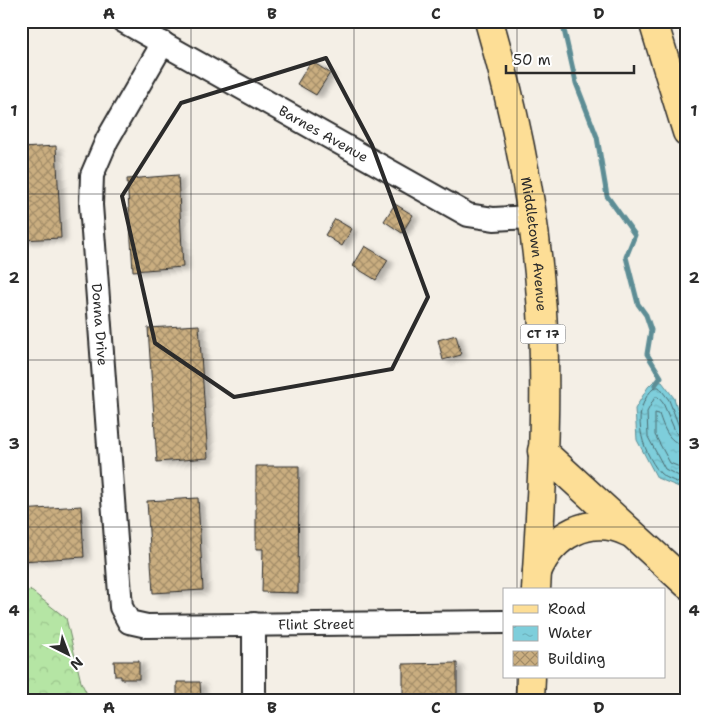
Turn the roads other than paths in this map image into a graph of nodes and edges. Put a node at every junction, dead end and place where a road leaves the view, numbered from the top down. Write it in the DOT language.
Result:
graph roads {
  1 [pos="123,21"];
  2 [pos="490,21"];
  3 [pos="653,21"];
  4 [pos="163,43"];
  5 [pos="687,132"];
  6 [pos="531,217"];
  7 [pos="542,450"];
  8 [pos="631,534"];
  9 [pos="537,581"];
  10 [pos="687,584"];
  11 [pos="129,622"];
  12 [pos="503,622"];
  13 [pos="254,624"];
  14 [pos="531,678"];
  15 [pos="254,700"];
  16 [pos="530,700"];
  1 -- 4 [label="street, Barnes Avenue"];
  2 -- 6 [label="main road, Middletown Avenue / CT 17"];
  3 -- 5 [label="main road"];
  4 -- 6 [label="street, Barnes Avenue"];
  4 -- 11 [label="street, Donna Drive"];
  6 -- 7 [label="main road, Middletown Avenue / CT 17"];
  7 -- 8 [label="main road"];
  7 -- 9 [label="main road, Middletown Avenue / CT 17"];
  8 -- 9 [label="main road"];
  8 -- 10 [label="main road"];
  11 -- 13 [label="street, Flint Street"];
  12 -- 13 [label="street, Flint Street"];
  13 -- 15 [label="street"];
  14 -- 16 [label="main road"];
}
